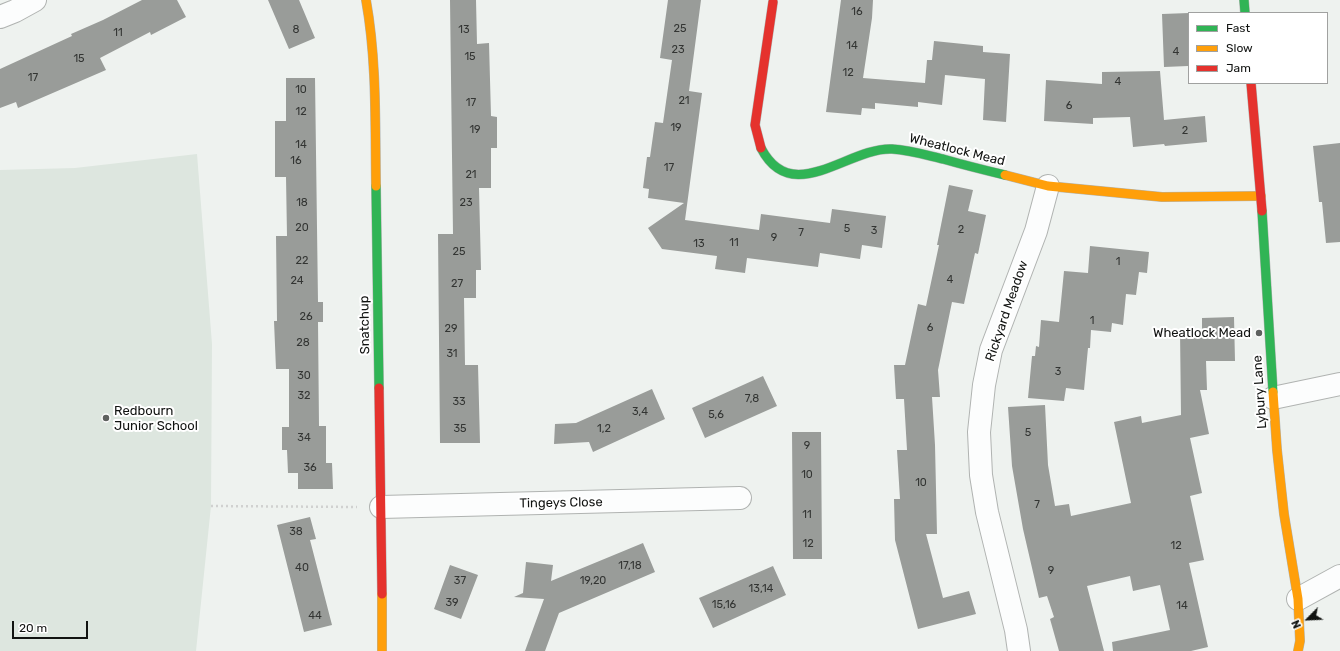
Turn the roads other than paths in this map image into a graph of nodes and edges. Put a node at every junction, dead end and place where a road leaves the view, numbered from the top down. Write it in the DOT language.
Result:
graph roads {
  1 [pos="35,0"];
  2 [pos="366,0"];
  3 [pos="1244,0"];
  4 [pos="773,2"];
  5 [pos="1245,12"];
  6 [pos="0,17"];
  7 [pos="1251,84"];
  8 [pos="1048,186"];
  9 [pos="1261,196"];
  10 [pos="1340,384"];
  11 [pos="1273,398"];
  12 [pos="740,498"];
  13 [pos="381,507"];
  14 [pos="1340,576"];
  15 [pos="1298,599"];
  16 [pos="382,651"];
  17 [pos="1018,651"];
  18 [pos="1298,651"];
  1 -- 6 [label="street"];
  2 -- 13 [label="street, Snatchup"];
  3 -- 5 [label="street"];
  4 -- 8 [label="street, Wheatlock Mead"];
  7 -- 9 [label="street, Lybury Lane"];
  8 -- 9 [label="street, Wheatlock Mead"];
  8 -- 17 [label="street, Rickyard Meadow"];
  9 -- 11 [label="street, Lybury Lane"];
  10 -- 11 [label="street"];
  11 -- 15 [label="street, Lybury Lane"];
  12 -- 13 [label="street, Tingeys Close"];
  13 -- 16 [label="street, Snatchup"];
  14 -- 15 [label="street"];
  15 -- 18 [label="street, Lybury Lane"];
}
